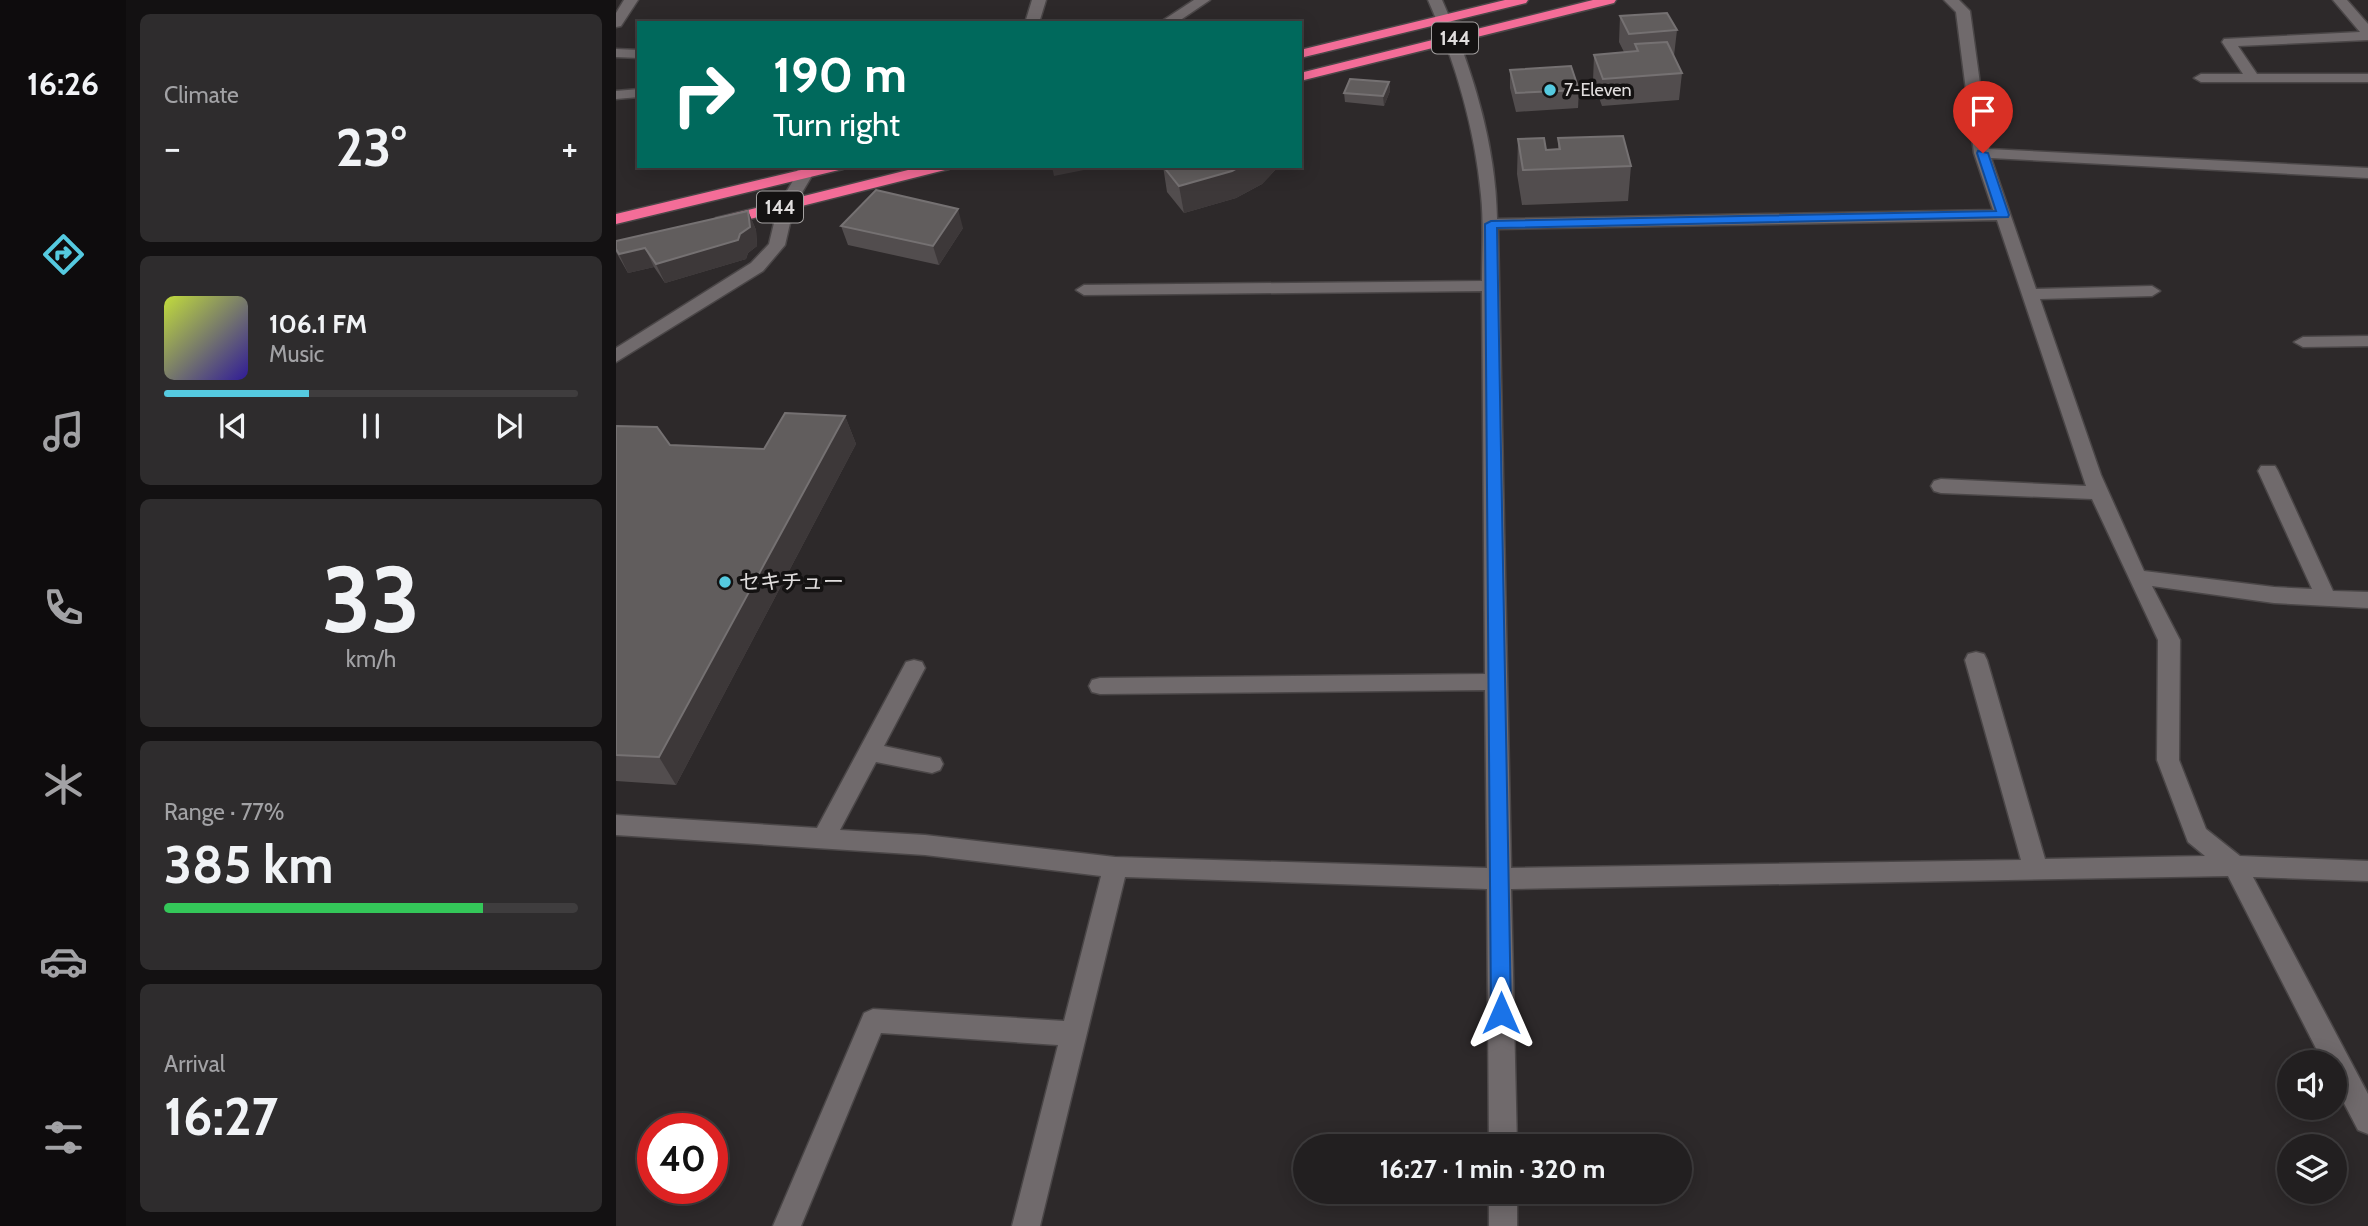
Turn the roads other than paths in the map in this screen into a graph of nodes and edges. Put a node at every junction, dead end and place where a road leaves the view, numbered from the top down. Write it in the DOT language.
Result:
graph roads {
  1 [pos="631,0"];
  2 [pos="1039,0"];
  3 [pos="1203,0"];
  4 [pos="1521,0"];
  5 [pos="1609,0"];
  6 [pos="1951,0"];
  7 [pos="2340,0"];
  8 [pos="1439,9"];
  9 [pos="1033,21"];
  10 [pos="1169,21"];
  11 [pos="616,23"];
  12 [pos="2368,34"];
  13 [pos="1452,39"];
  14 [pos="1302,53"];
  15 [pos="616,54"];
  16 [pos="637,54"];
  17 [pos="1302,76"];
  18 [pos="2201,78"];
  19 [pos="2253,78"];
  20 [pos="2368,78"];
  21 [pos="637,93"];
  22 [pos="616,95"];
  23 [pos="1983,153"];
  24 [pos="936,168"];
  25 [pos="805,170"];
  26 [pos="2368,173"];
  27 [pos="786,206"];
  28 [pos="2003,215"];
  29 [pos="616,219"];
  30 [pos="1491,224"];
  31 [pos="708,225"];
  32 [pos="1492,286"];
  33 [pos="1084,290"];
  34 [pos="2151,291"];
  35 [pos="2030,294"];
  36 [pos="2303,341"];
  37 [pos="2368,341"];
  38 [pos="616,356"];
  39 [pos="2268,471"];
  40 [pos="1941,486"];
  41 [pos="2099,492"];
  42 [pos="2137,577"];
  43 [pos="2326,598"];
  44 [pos="2368,600"];
  45 [pos="1976,660"];
  46 [pos="914,668"];
  47 [pos="1497,682"];
  48 [pos="1100,687"];
  49 [pos="869,752"];
  50 [pos="932,764"];
  51 [pos="616,825"];
  52 [pos="824,838"];
  53 [pos="2235,866"];
  54 [pos="1115,867"];
  55 [pos="2036,870"];
  56 [pos="2368,871"];
  57 [pos="1500,880"];
  58 [pos="1074,1034"];
  59 [pos="2368,1121"];
  60 [pos="1503,1134"];
  61 [pos="1503,1204"];
  62 [pos="787,1226"];
  63 [pos="1026,1226"];
  64 [pos="1503,1226"];
  1 -- 11 [label="street"];
  2 -- 9 [label="street"];
  3 -- 10 [label="street"];
  4 -- 8 [label="highway, 144"];
  5 -- 13 [label="highway, 144"];
  6 -- 23 [label="street"];
  7 -- 12 [label="street"];
  8 -- 13 [label="street"];
  8 -- 14 [label="highway, 144"];
  12 -- 19 [label="street"];
  13 -- 17 [label="highway, 144"];
  13 -- 30 [label="street"];
  15 -- 16 [label="street"];
  18 -- 19 [label="street"];
  19 -- 20 [label="street"];
  21 -- 22 [label="street"];
  23 -- 26 [label="street"];
  23 -- 28 [label="street"];
  24 -- 27 [label="highway, 144"];
  25 -- 27 [label="street"];
  25 -- 29 [label="highway, 144"];
  27 -- 31 [label="highway, 144"];
  27 -- 38 [label="street"];
  28 -- 30 [label="street"];
  28 -- 35 [label="street"];
  30 -- 32 [label="street"];
  32 -- 33 [label="street"];
  32 -- 47 [label="street"];
  34 -- 35 [label="street"];
  35 -- 41 [label="street"];
  36 -- 37 [label="street"];
  39 -- 43 [label="street"];
  40 -- 41 [label="street"];
  41 -- 42 [label="street"];
  42 -- 43 [label="street"];
  42 -- 53 [label="street"];
  43 -- 44 [label="street"];
  45 -- 55 [label="street"];
  46 -- 49 [label="street"];
  47 -- 48 [label="street"];
  47 -- 57 [label="street"];
  49 -- 50 [label="street"];
  49 -- 52 [label="street"];
  51 -- 52 [label="street"];
  52 -- 54 [label="street"];
  53 -- 55 [label="street"];
  53 -- 56 [label="street"];
  53 -- 59 [label="street"];
  54 -- 57 [label="street"];
  54 -- 58 [label="street"];
  55 -- 57 [label="street"];
  57 -- 60 [label="street"];
  58 -- 62 [label="street"];
  58 -- 63 [label="street"];
  61 -- 64 [label="street"];
}
